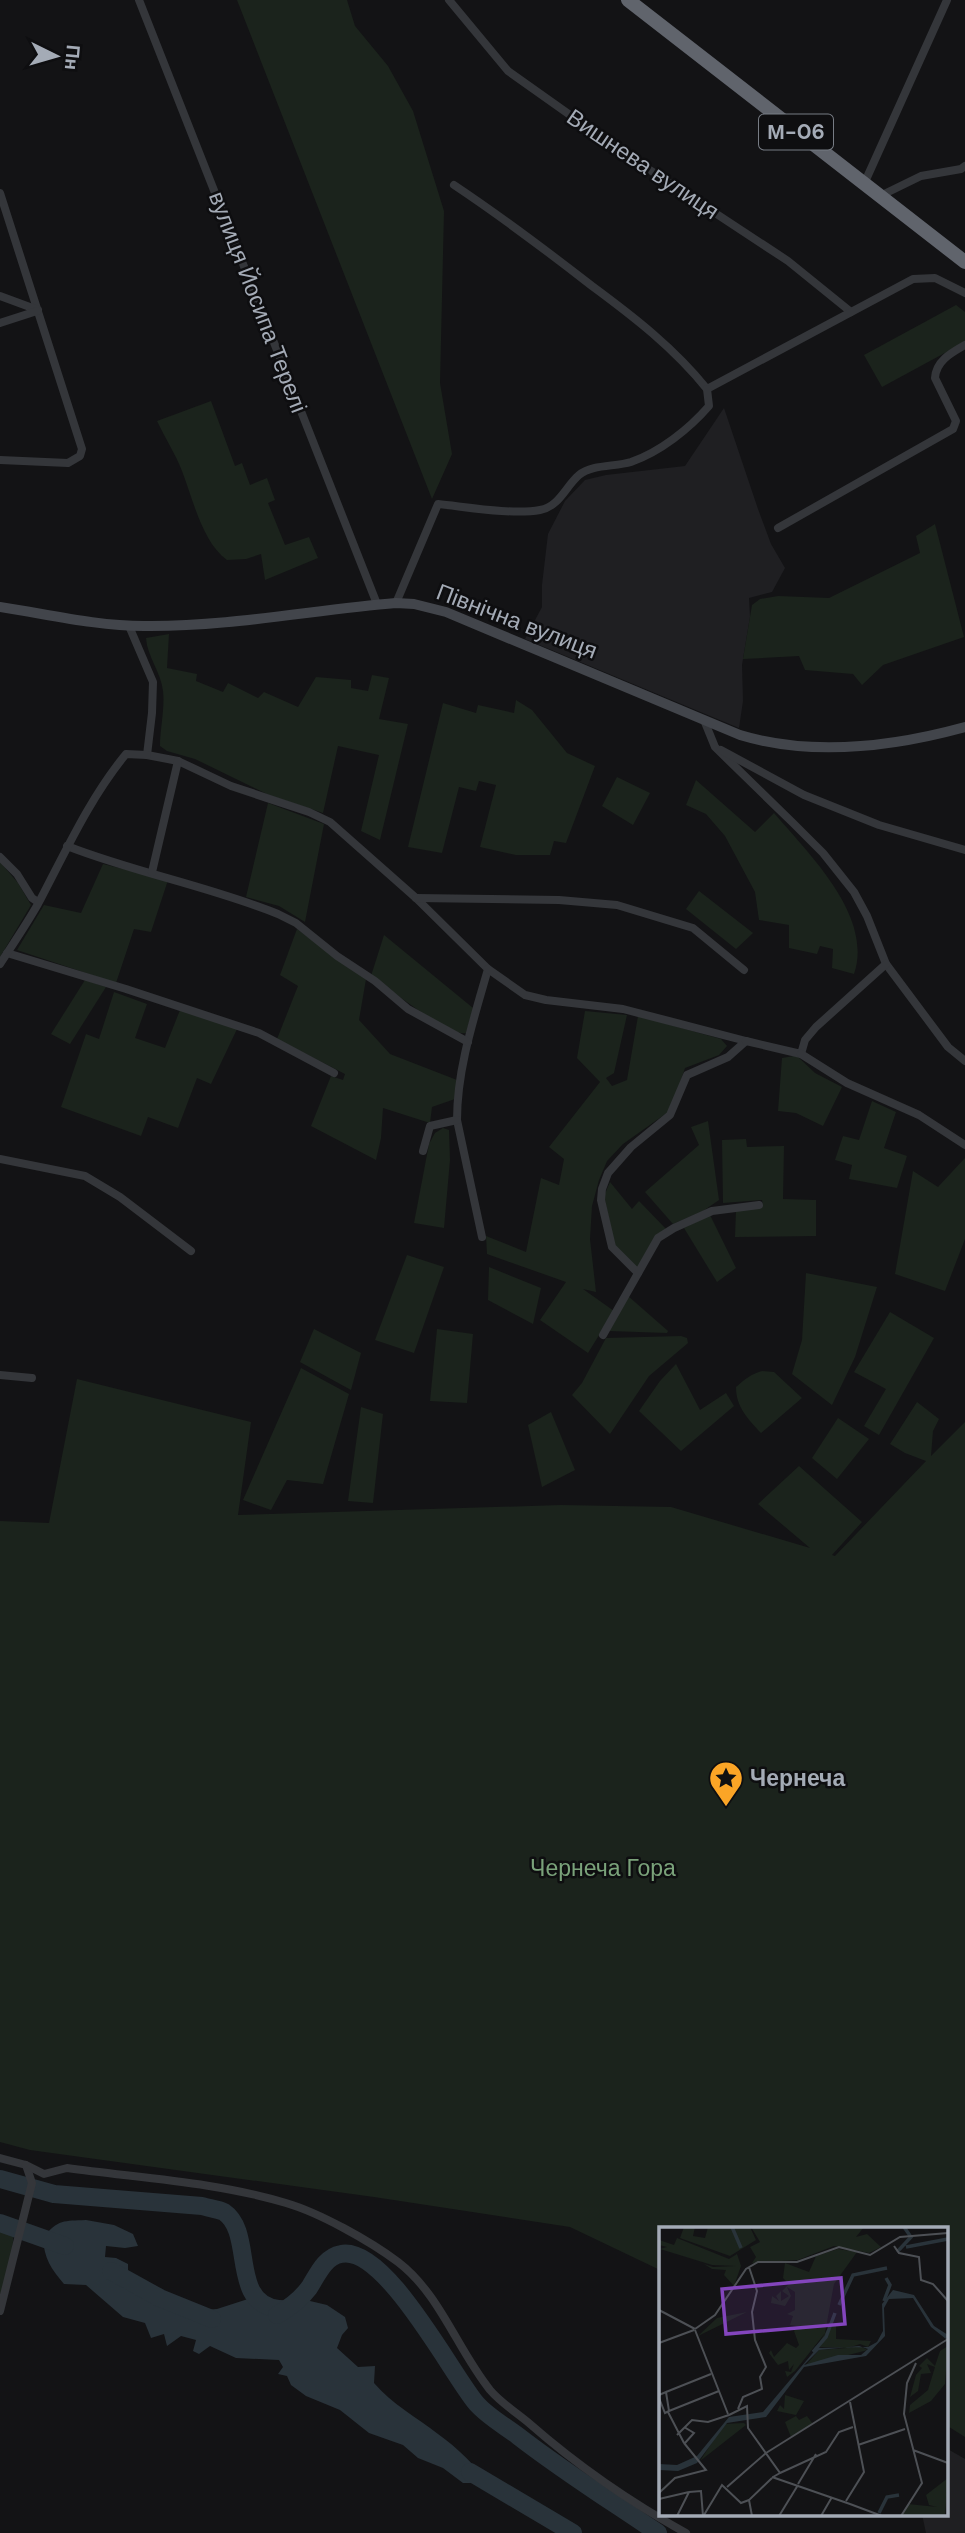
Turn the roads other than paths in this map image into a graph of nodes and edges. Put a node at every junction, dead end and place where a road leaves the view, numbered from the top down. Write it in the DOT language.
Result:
graph roads {
  1 [pos="139,0"];
  2 [pos="449,0"];
  3 [pos="628,0"];
  4 [pos="947,0"];
  5 [pos="965,166"];
  6 [pos="864,184"];
  7 [pos="454,185"];
  8 [pos="0,192"];
  9 [pos="880,196"];
  10 [pos="965,262"];
  11 [pos="965,293"];
  12 [pos="0,296"];
  13 [pos="38,310"];
  14 [pos="851,312"];
  15 [pos="0,323"];
  16 [pos="965,345"];
  17 [pos="707,389"];
  18 [pos="0,460"];
  19 [pos="778,528"];
  20 [pos="396,603"];
  21 [pos="377,604"];
  22 [pos="0,607"];
  23 [pos="129,626"];
  24 [pos="704,720"];
  25 [pos="965,727"];
  26 [pos="715,747"];
  27 [pos="147,755"];
  28 [pos="178,761"];
  29 [pos="67,846"];
  30 [pos="965,850"];
  31 [pos="0,857"];
  32 [pos="152,872"];
  33 [pos="416,898"];
  34 [pos="38,902"];
  35 [pos="7,953"];
  36 [pos="0,964"];
  37 [pos="886,964"];
  38 [pos="488,969"];
  39 [pos="744,970"];
  40 [pos="468,1041"];
  41 [pos="746,1041"];
  42 [pos="801,1054"];
  43 [pos="965,1061"];
  44 [pos="334,1073"];
  45 [pos="457,1120"];
  46 [pos="965,1145"];
  47 [pos="423,1151"];
  48 [pos="0,1159"];
  49 [pos="759,1205"];
  50 [pos="482,1237"];
  51 [pos="191,1251"];
  52 [pos="638,1273"];
  53 [pos="603,1335"];
  54 [pos="0,1375"];
  55 [pos="32,1378"];
  56 [pos="0,2158"];
  57 [pos="26,2165"];
  58 [pos="0,2311"];
  59 [pos="686,2533"];
  1 -- 21 [label="street, вулиця Йосипа Терелі"];
  2 -- 14 [label="street, Вишнева вулиця"];
  3 -- 6 [label="highway, М-06"];
  4 -- 6 [label="street"];
  5 -- 9 [label="street"];
  6 -- 9 [label="highway, М-06"];
  7 -- 17 [label="street"];
  8 -- 13 [label="street"];
  9 -- 10 [label="highway, М-06"];
  11 -- 14 [label="street"];
  12 -- 13 [label="street"];
  13 -- 15 [label="street"];
  13 -- 18 [label="street"];
  14 -- 17 [label="street"];
  16 -- 19 [label="street"];
  17 -- 20 [label="street"];
  20 -- 21 [label="street, Північна вулиця"];
  20 -- 24 [label="street, Північна вулиця"];
  21 -- 23 [label="street, Північна вулиця"];
  22 -- 23 [label="street, Північна вулиця"];
  23 -- 27 [label="street"];
  24 -- 25 [label="street, Північна вулиця"];
  24 -- 26 [label="street"];
  26 -- 30 [label="street"];
  26 -- 37 [label="street"];
  27 -- 28 [label="street"];
  27 -- 29 [label="street"];
  28 -- 32 [label="street"];
  28 -- 33 [label="street"];
  29 -- 32 [label="street"];
  29 -- 34 [label="street"];
  31 -- 34 [label="street"];
  32 -- 40 [label="street"];
  33 -- 38 [label="street"];
  33 -- 39 [label="street"];
  34 -- 35 [label="street"];
  35 -- 36 [label="street"];
  35 -- 44 [label="street"];
  37 -- 42 [label="street"];
  37 -- 43 [label="street"];
  38 -- 40 [label="street"];
  38 -- 41 [label="street"];
  40 -- 45 [label="street"];
  41 -- 42 [label="street"];
  41 -- 52 [label="street"];
  42 -- 46 [label="street"];
  45 -- 47 [label="street"];
  45 -- 50 [label="street"];
  48 -- 51 [label="street"];
  49 -- 52 [label="street"];
  52 -- 53 [label="street"];
  54 -- 55 [label="street"];
  56 -- 57 [label="street"];
  57 -- 58 [label="street"];
  57 -- 59 [label="street"];
}
